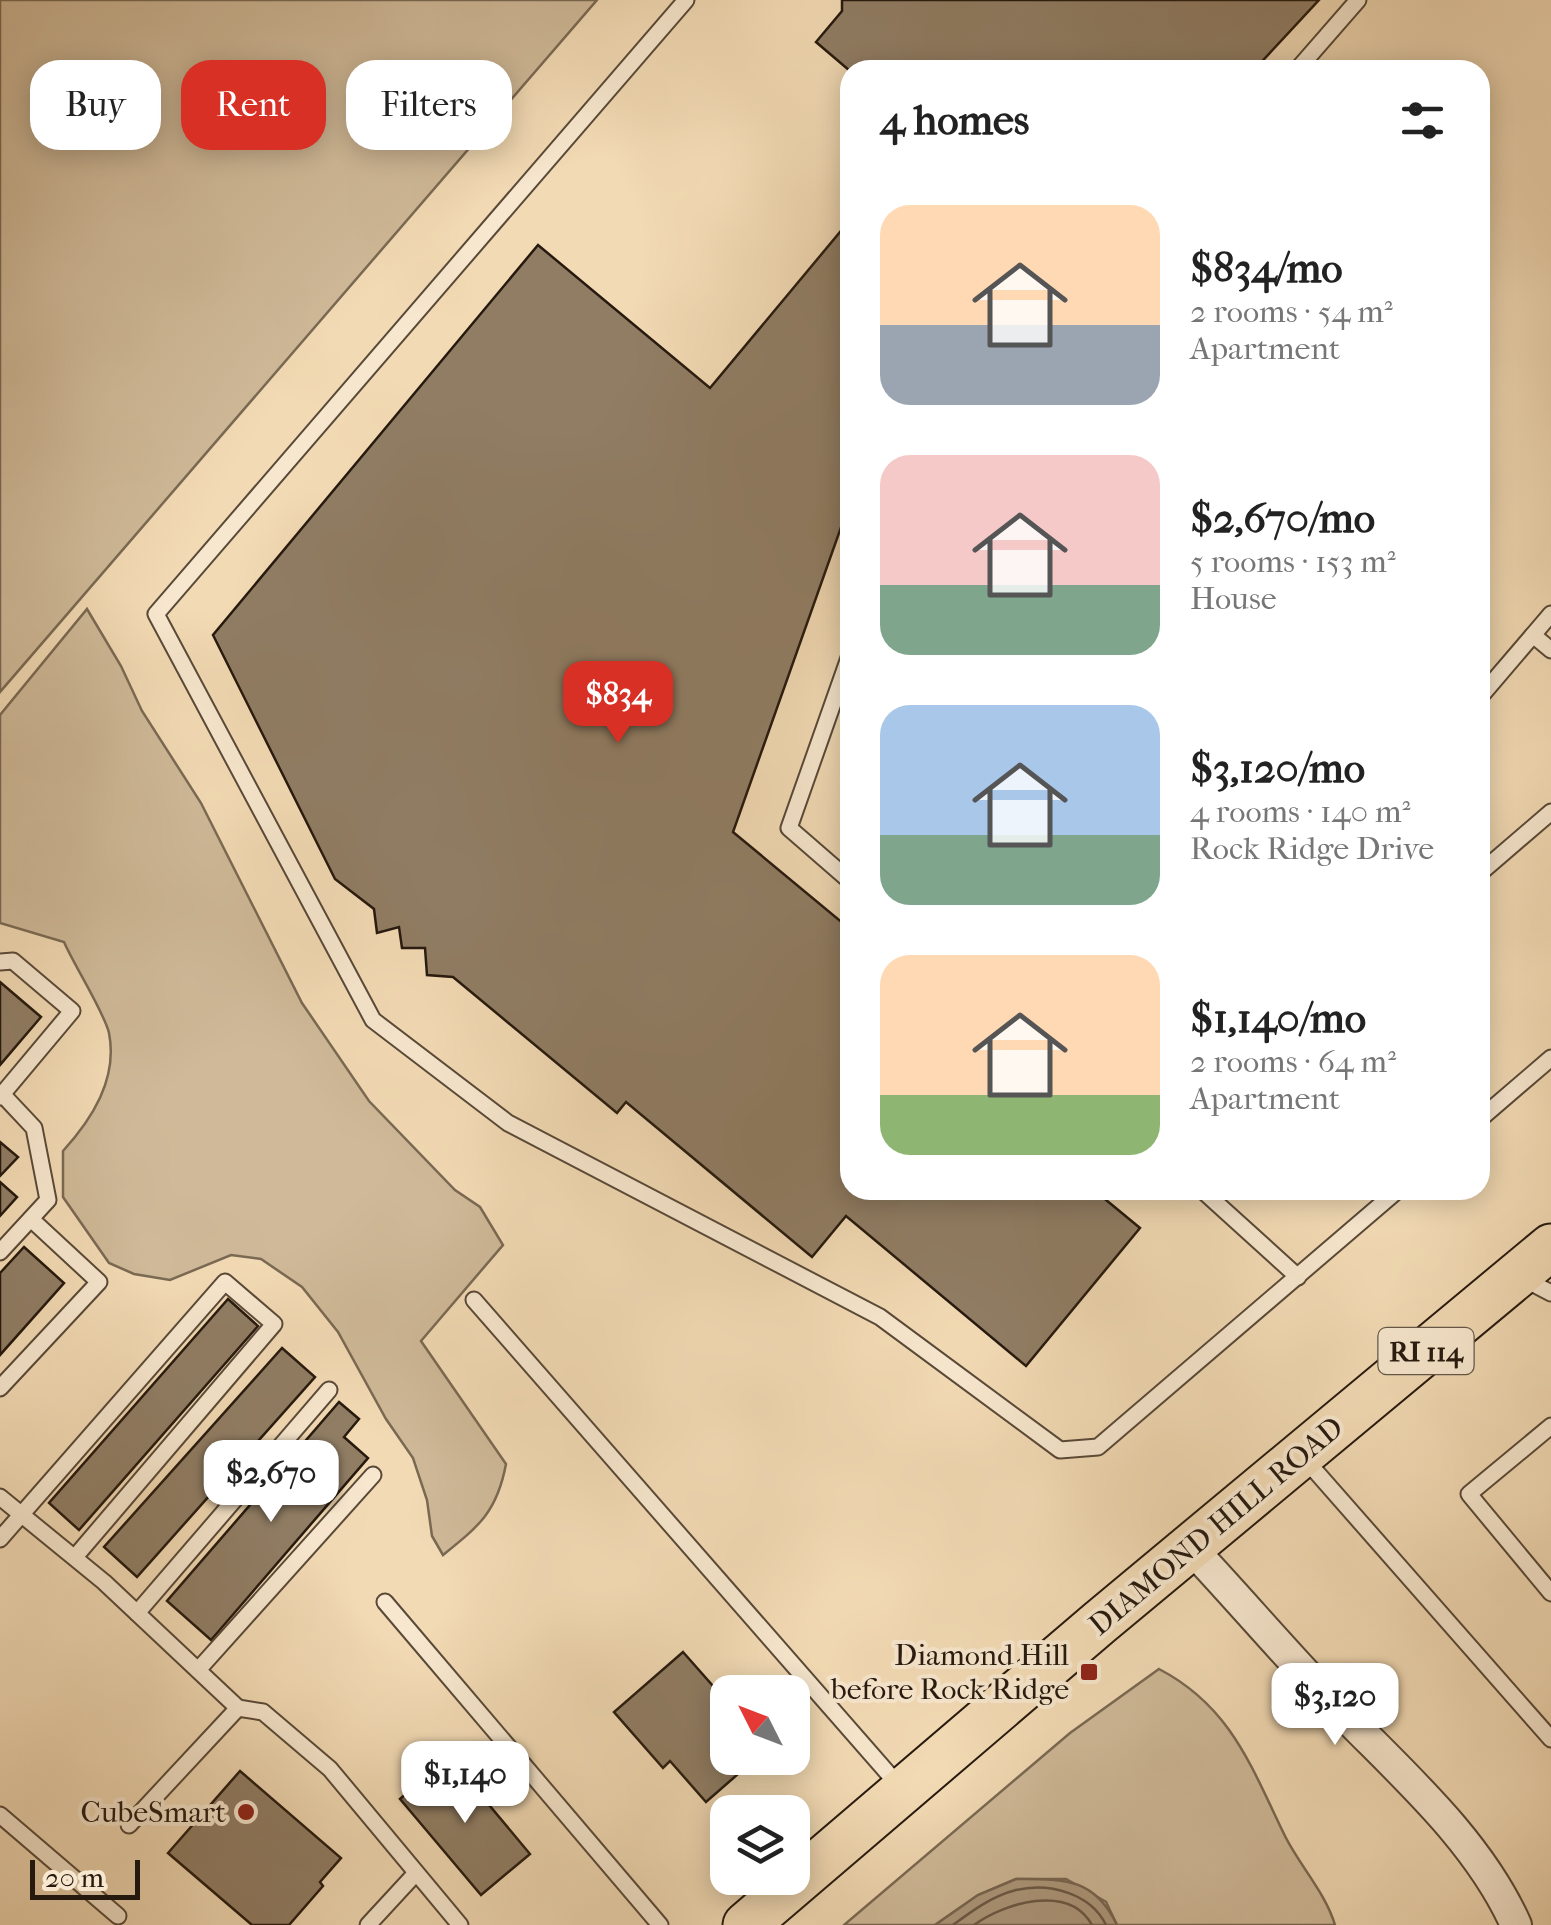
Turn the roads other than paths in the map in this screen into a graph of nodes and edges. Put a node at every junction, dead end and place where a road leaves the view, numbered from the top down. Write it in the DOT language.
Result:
graph roads {
  1 [pos="686,0"];
  2 [pos="1358,0"];
  3 [pos="1306,60"];
  4 [pos="1551,614"];
  5 [pos="1533,635"];
  6 [pos="1551,650"];
  7 [pos="840,682"];
  8 [pos="1490,684"];
  9 [pos="1551,812"];
  10 [pos="1490,864"];
  11 [pos="840,872"];
  12 [pos="0,962"];
  13 [pos="1551,1058"];
  14 [pos="1,1095"];
  15 [pos="1490,1110"];
  16 [pos="1213,1200"];
  17 [pos="1387,1200"];
  18 [pos="31,1218"];
  19 [pos="0,1252"];
  20 [pos="1540,1272"];
  21 [pos="1298,1277"];
  22 [pos="474,1300"];
  23 [pos="0,1388"];
  24 [pos="329,1390"];
  25 [pos="1551,1426"];
  26 [pos="1302,1455"];
  27 [pos="373,1475"];
  28 [pos="0,1497"];
  29 [pos="20,1516"];
  30 [pos="0,1539"];
  31 [pos="1191,1548"];
  32 [pos="75,1557"];
  33 [pos="1551,1593"];
  34 [pos="385,1602"];
  35 [pos="137,1612"];
  36 [pos="198,1670"];
  37 [pos="238,1708"];
  38 [pos="1551,1739"];
  39 [pos="903,1790"];
  40 [pos="0,1815"];
  41 [pos="129,1825"];
  42 [pos="416,1874"];
  43 [pos="118,1916"];
  44 [pos="368,1925"];
  45 [pos="460,1925"];
  46 [pos="660,1925"];
  47 [pos="746,1925"];
  48 [pos="1516,1925"];
  1 -- 21 [label="lane"];
  2 -- 3 [label="lane"];
  4 -- 5 [label="lane"];
  5 -- 6 [label="lane"];
  5 -- 8 [label="lane"];
  7 -- 11 [label="lane"];
  9 -- 10 [label="lane"];
  12 -- 14 [label="lane"];
  13 -- 15 [label="lane"];
  14 -- 18 [label="lane"];
  16 -- 21 [label="lane"];
  17 -- 21 [label="lane"];
  18 -- 19 [label="lane"];
  18 -- 23 [label="lane"];
  20 -- 26 [label="main road, DIAMOND HILL ROAD / RI 114"];
  22 -- 39 [label="lane"];
  24 -- 35 [label="lane"];
  25 -- 33 [label="lane"];
  26 -- 31 [label="main road, DIAMOND HILL ROAD / RI 114"];
  26 -- 38 [label="lane"];
  27 -- 36 [label="lane"];
  28 -- 29 [label="lane"];
  29 -- 30 [label="lane"];
  29 -- 32 [label="lane"];
  29 -- 32 [label="lane"];
  31 -- 39 [label="main road, DIAMOND HILL ROAD / RI 114"];
  31 -- 48 [label="street"];
  32 -- 35 [label="lane"];
  34 -- 46 [label="lane"];
  35 -- 36 [label="lane"];
  36 -- 37 [label="lane"];
  37 -- 41 [label="lane"];
  37 -- 42 [label="lane"];
  39 -- 47 [label="main road, DIAMOND HILL ROAD / RI 114"];
  40 -- 43 [label="lane"];
  42 -- 44 [label="lane"];
  42 -- 45 [label="lane"];
}
